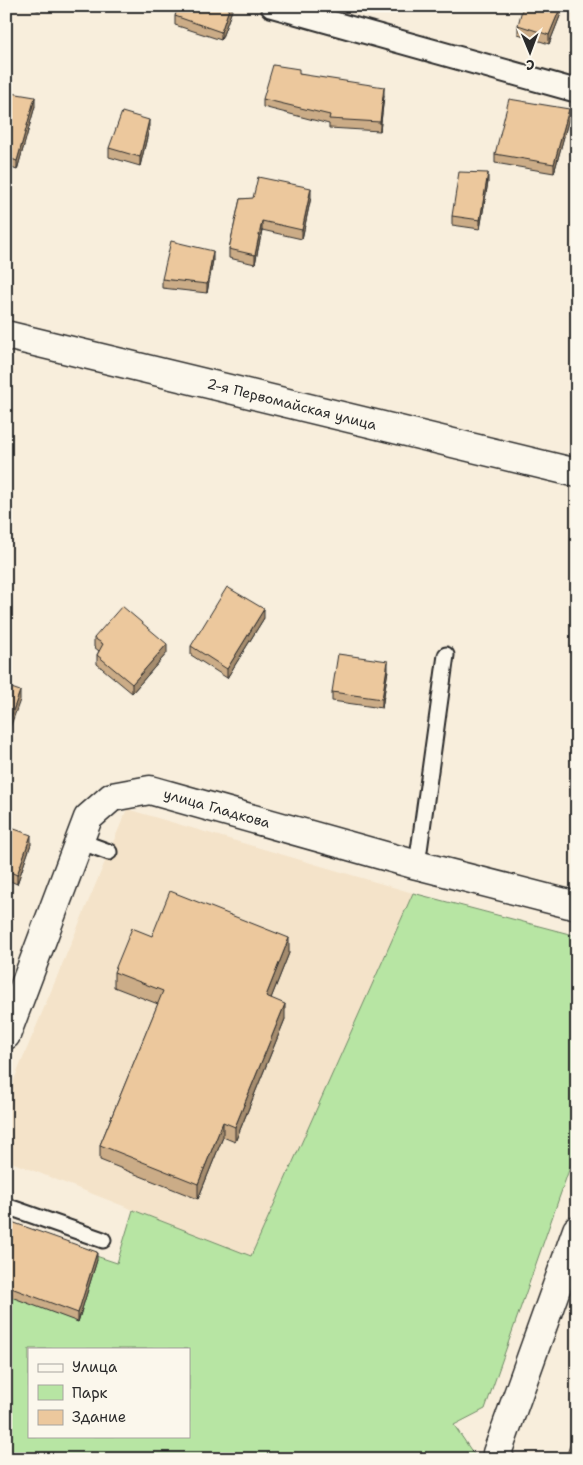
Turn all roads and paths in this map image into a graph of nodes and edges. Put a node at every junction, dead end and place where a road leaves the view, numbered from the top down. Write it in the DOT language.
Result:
graph roads {
  1 [pos="272,6"];
  2 [pos="577,91"];
  3 [pos="6,335"];
  4 [pos="577,473"];
  5 [pos="446,655"];
  6 [pos="79,841"];
  7 [pos="109,852"];
  8 [pos="418,865"];
  9 [pos="577,906"];
  10 [pos="6,1035"];
  11 [pos="6,1206"];
  12 [pos="577,1230"];
  13 [pos="103,1240"];
  14 [pos="500,1459"];
  1 -- 2 [label="street"];
  3 -- 4 [label="street, 2-я Первомайская улица"];
  5 -- 8 [label="lane"];
  6 -- 7 [label="lane"];
  6 -- 8 [label="street, улица Гладкова"];
  6 -- 10 [label="street, улица Гладкова"];
  8 -- 9 [label="street, улица Гладкова"];
  11 -- 13 [label="lane"];
  12 -- 14 [label="street"];
}
